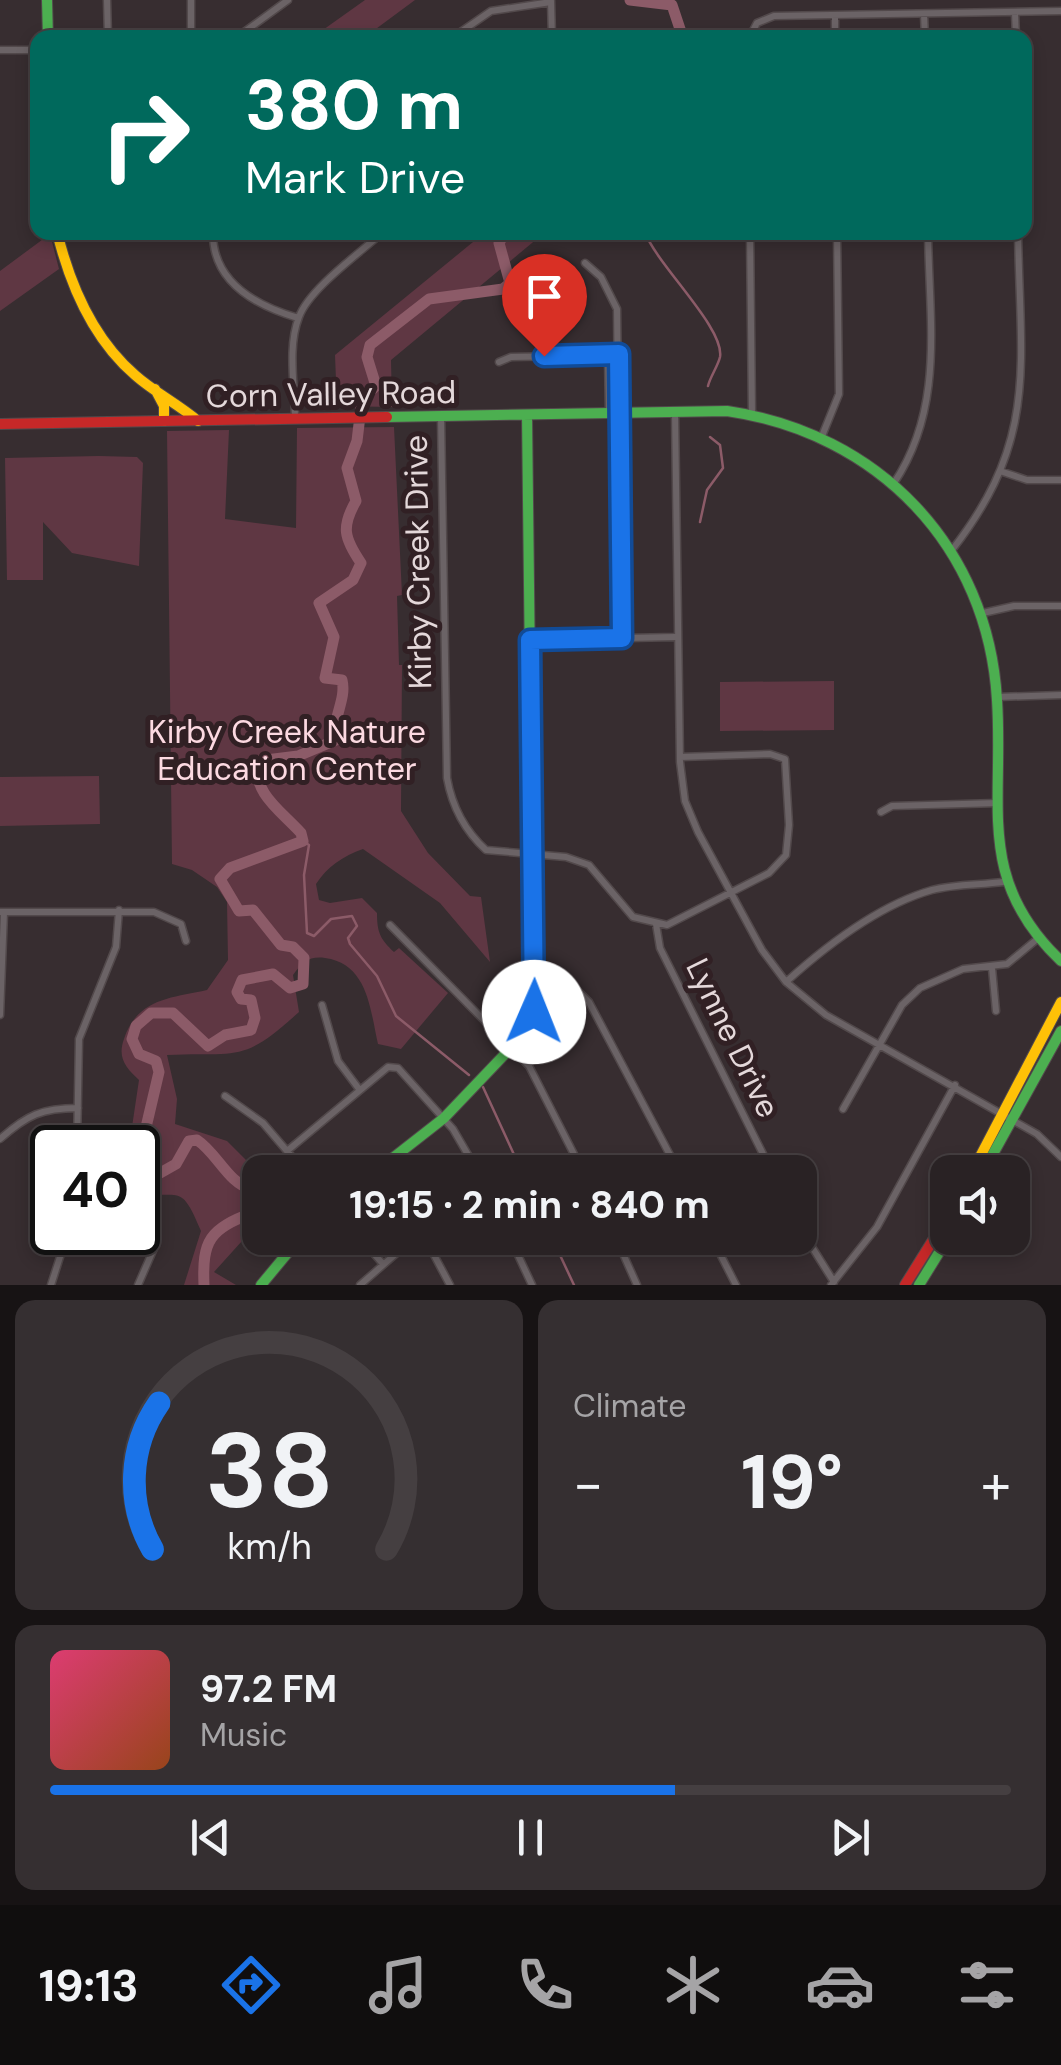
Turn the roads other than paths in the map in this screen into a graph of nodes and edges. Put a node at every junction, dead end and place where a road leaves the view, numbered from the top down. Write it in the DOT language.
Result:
graph roads {
  1 [pos="47,0"];
  2 [pos="107,0"];
  3 [pos="191,0"];
  4 [pos="288,0"];
  5 [pos="552,1"];
  6 [pos="1061,11"];
  7 [pos="1015,12"];
  8 [pos="924,14"];
  9 [pos="835,16"];
  10 [pos="48,30"];
  11 [pos="108,30"];
  12 [pos="192,30"];
  13 [pos="247,30"];
  14 [pos="464,30"];
  15 [pos="552,30"];
  16 [pos="754,30"];
  17 [pos="835,30"];
  18 [pos="925,30"];
  19 [pos="1016,30"];
  20 [pos="0,50"];
  21 [pos="30,50"];
  22 [pos="60,240"];
  23 [pos="213,240"];
  24 [pos="374,240"];
  25 [pos="750,240"];
  26 [pos="837,240"];
  27 [pos="928,240"];
  28 [pos="1018,240"];
  29 [pos="584,263"];
  30 [pos="298,318"];
  31 [pos="619,354"];
  32 [pos="608,355"];
  33 [pos="499,362"];
  34 [pos="155,390"];
  35 [pos="614,413"];
  36 [pos="675,413"];
  37 [pos="752,414"];
  38 [pos="527,415"];
  39 [pos="441,417"];
  40 [pos="295,419"];
  41 [pos="198,421"];
  42 [pos="164,422"];
  43 [pos="0,424"];
  44 [pos="822,436"];
  45 [pos="1003,472"];
  46 [pos="1061,480"];
  47 [pos="894,482"];
  48 [pos="952,550"];
  49 [pos="1061,606"];
  50 [pos="983,613"];
  51 [pos="675,637"];
  52 [pos="622,638"];
  53 [pos="530,640"];
  54 [pos="1061,696"];
  55 [pos="998,697"];
  56 [pos="680,757"];
  57 [pos="1000,803"];
  58 [pos="881,812"];
  59 [pos="534,852"];
  60 [pos="1003,882"];
  61 [pos="731,894"];
  62 [pos="119,910"];
  63 [pos="2,912"];
  64 [pos="656,924"];
  65 [pos="390,925"];
  66 [pos="1036,940"];
  67 [pos="186,941"];
  68 [pos="1060,959"];
  69 [pos="535,966"];
  70 [pos="992,968"];
  71 [pos="786,982"];
  72 [pos="1061,1002"];
  73 [pos="322,1005"];
  74 [pos="996,1011"];
  75 [pos="0,1015"];
  76 [pos="1061,1031"];
  77 [pos="878,1044"];
  78 [pos="513,1047"];
  79 [pos="955,1085"];
  80 [pos="359,1088"];
  81 [pos="225,1096"];
  82 [pos="78,1108"];
  83 [pos="842,1109"];
  84 [pos="1008,1117"];
  85 [pos="444,1118"];
  86 [pos="78,1125"];
  87 [pos="0,1139"];
  88 [pos="287,1150"];
  89 [pos="291,1155"];
  90 [pos="397,1155"];
  91 [pos="467,1155"];
  92 [pos="574,1155"];
  93 [pos="670,1155"];
  94 [pos="764,1155"];
  95 [pos="983,1155"];
  96 [pos="991,1155"];
  97 [pos="1061,1157"];
  98 [pos="930,1244"];
  99 [pos="60,1255"];
  100 [pos="151,1255"];
  101 [pos="286,1255"];
  102 [pos="375,1255"];
  103 [pos="394,1255"];
  104 [pos="435,1255"];
  105 [pos="518,1255"];
  106 [pos="624,1255"];
  107 [pos="721,1255"];
  108 [pos="816,1255"];
  109 [pos="938,1255"];
  110 [pos="383,1264"];
  111 [pos="832,1283"];
  112 [pos="50,1285"];
  113 [pos="138,1285"];
  114 [pos="261,1285"];
  115 [pos="360,1285"];
  116 [pos="450,1285"];
  117 [pos="532,1285"];
  118 [pos="637,1285"];
  119 [pos="736,1285"];
  120 [pos="904,1285"];
  121 [pos="919,1285"];
  1 -- 10 [label="main road"];
  2 -- 11 [label="street"];
  3 -- 12 [label="street"];
  4 -- 13 [label="street"];
  5 -- 14 [label="street"];
  5 -- 15 [label="street"];
  6 -- 7 [label="street"];
  7 -- 8 [label="street"];
  7 -- 19 [label="street"];
  8 -- 9 [label="street"];
  8 -- 18 [label="street"];
  9 -- 16 [label="street"];
  9 -- 17 [label="street"];
  20 -- 21 [label="street"];
  22 -- 34 [label="main road"];
  23 -- 30 [label="street"];
  24 -- 30 [label="street"];
  25 -- 37 [label="street"];
  26 -- 44 [label="street"];
  27 -- 47 [label="street"];
  28 -- 45 [label="street"];
  29 -- 31 [label="street"];
  30 -- 40 [label="street"];
  31 -- 32 [label="street"];
  31 -- 35 [label="street"];
  32 -- 33 [label="street"];
  32 -- 35 [label="street"];
  34 -- 41 [label="main road"];
  34 -- 42 [label="main road"];
  35 -- 36 [label="main road, Corn Valley Road"];
  35 -- 38 [label="main road, Corn Valley Road"];
  35 -- 52 [label="street"];
  36 -- 37 [label="main road, Corn Valley Road"];
  36 -- 51 [label="street"];
  37 -- 44 [label="main road, Corn Valley Road"];
  38 -- 39 [label="main road, Corn Valley Road"];
  38 -- 53 [label="main road"];
  39 -- 40 [label="main road, Corn Valley Road"];
  39 -- 59 [label="street, Kirby Creek Drive"];
  40 -- 41 [label="main road, Corn Valley Road"];
  41 -- 42 [label="main road, Corn Valley Road"];
  42 -- 43 [label="main road, Corn Valley Road"];
  44 -- 47 [label="main road, Corn Valley Road"];
  45 -- 46 [label="street"];
  45 -- 48 [label="street"];
  47 -- 48 [label="main road, Corn Valley Road"];
  48 -- 50 [label="main road, Corn Valley Road"];
  49 -- 50 [label="street"];
  50 -- 55 [label="main road, Corn Valley Road"];
  51 -- 52 [label="street"];
  51 -- 56 [label="street"];
  52 -- 53 [label="street"];
  53 -- 59 [label="main road"];
  54 -- 55 [label="street"];
  55 -- 57 [label="main road, Corn Valley Road"];
  56 -- 61 [label="street"];
  56 -- 61 [label="street"];
  57 -- 58 [label="street"];
  57 -- 60 [label="main road, Corn Valley Road"];
  59 -- 64 [label="street, Kirby Creek Drive"];
  59 -- 69 [label="main road"];
  60 -- 66 [label="main road, Corn Valley Road"];
  60 -- 71 [label="street"];
  61 -- 64 [label="street"];
  61 -- 71 [label="street"];
  62 -- 63 [label="street"];
  62 -- 67 [label="street"];
  62 -- 82 [label="street"];
  63 -- 75 [label="street"];
  64 -- 94 [label="street, Lynne Drive"];
  65 -- 78 [label="street"];
  66 -- 68 [label="main road, Corn Valley Road"];
  66 -- 70 [label="street"];
  69 -- 78 [label="main road"];
  69 -- 93 [label="street"];
  70 -- 74 [label="street"];
  70 -- 77 [label="street"];
  71 -- 77 [label="street"];
  72 -- 84 [label="main road"];
  73 -- 80 [label="street"];
  76 -- 84 [label="main road"];
  77 -- 79 [label="street"];
  77 -- 83 [label="street"];
  78 -- 85 [label="main road"];
  78 -- 92 [label="street"];
  79 -- 84 [label="street"];
  79 -- 111 [label="street"];
  80 -- 85 [label="street"];
  80 -- 88 [label="street"];
  81 -- 88 [label="street"];
  82 -- 86 [label="street"];
  82 -- 87 [label="street"];
  84 -- 95 [label="main road"];
  84 -- 96 [label="main road"];
  84 -- 97 [label="street"];
  85 -- 90 [label="main road"];
  85 -- 91 [label="street"];
  88 -- 89 [label="street"];
  98 -- 120 [label="main road"];
  99 -- 112 [label="street"];
  100 -- 113 [label="street"];
  101 -- 114 [label="main road"];
  102 -- 110 [label="street"];
  103 -- 110 [label="street"];
  104 -- 116 [label="street"];
  105 -- 117 [label="street"];
  106 -- 118 [label="street"];
  107 -- 119 [label="street"];
  108 -- 111 [label="street"];
  109 -- 121 [label="main road"];
  110 -- 115 [label="street"];
}
